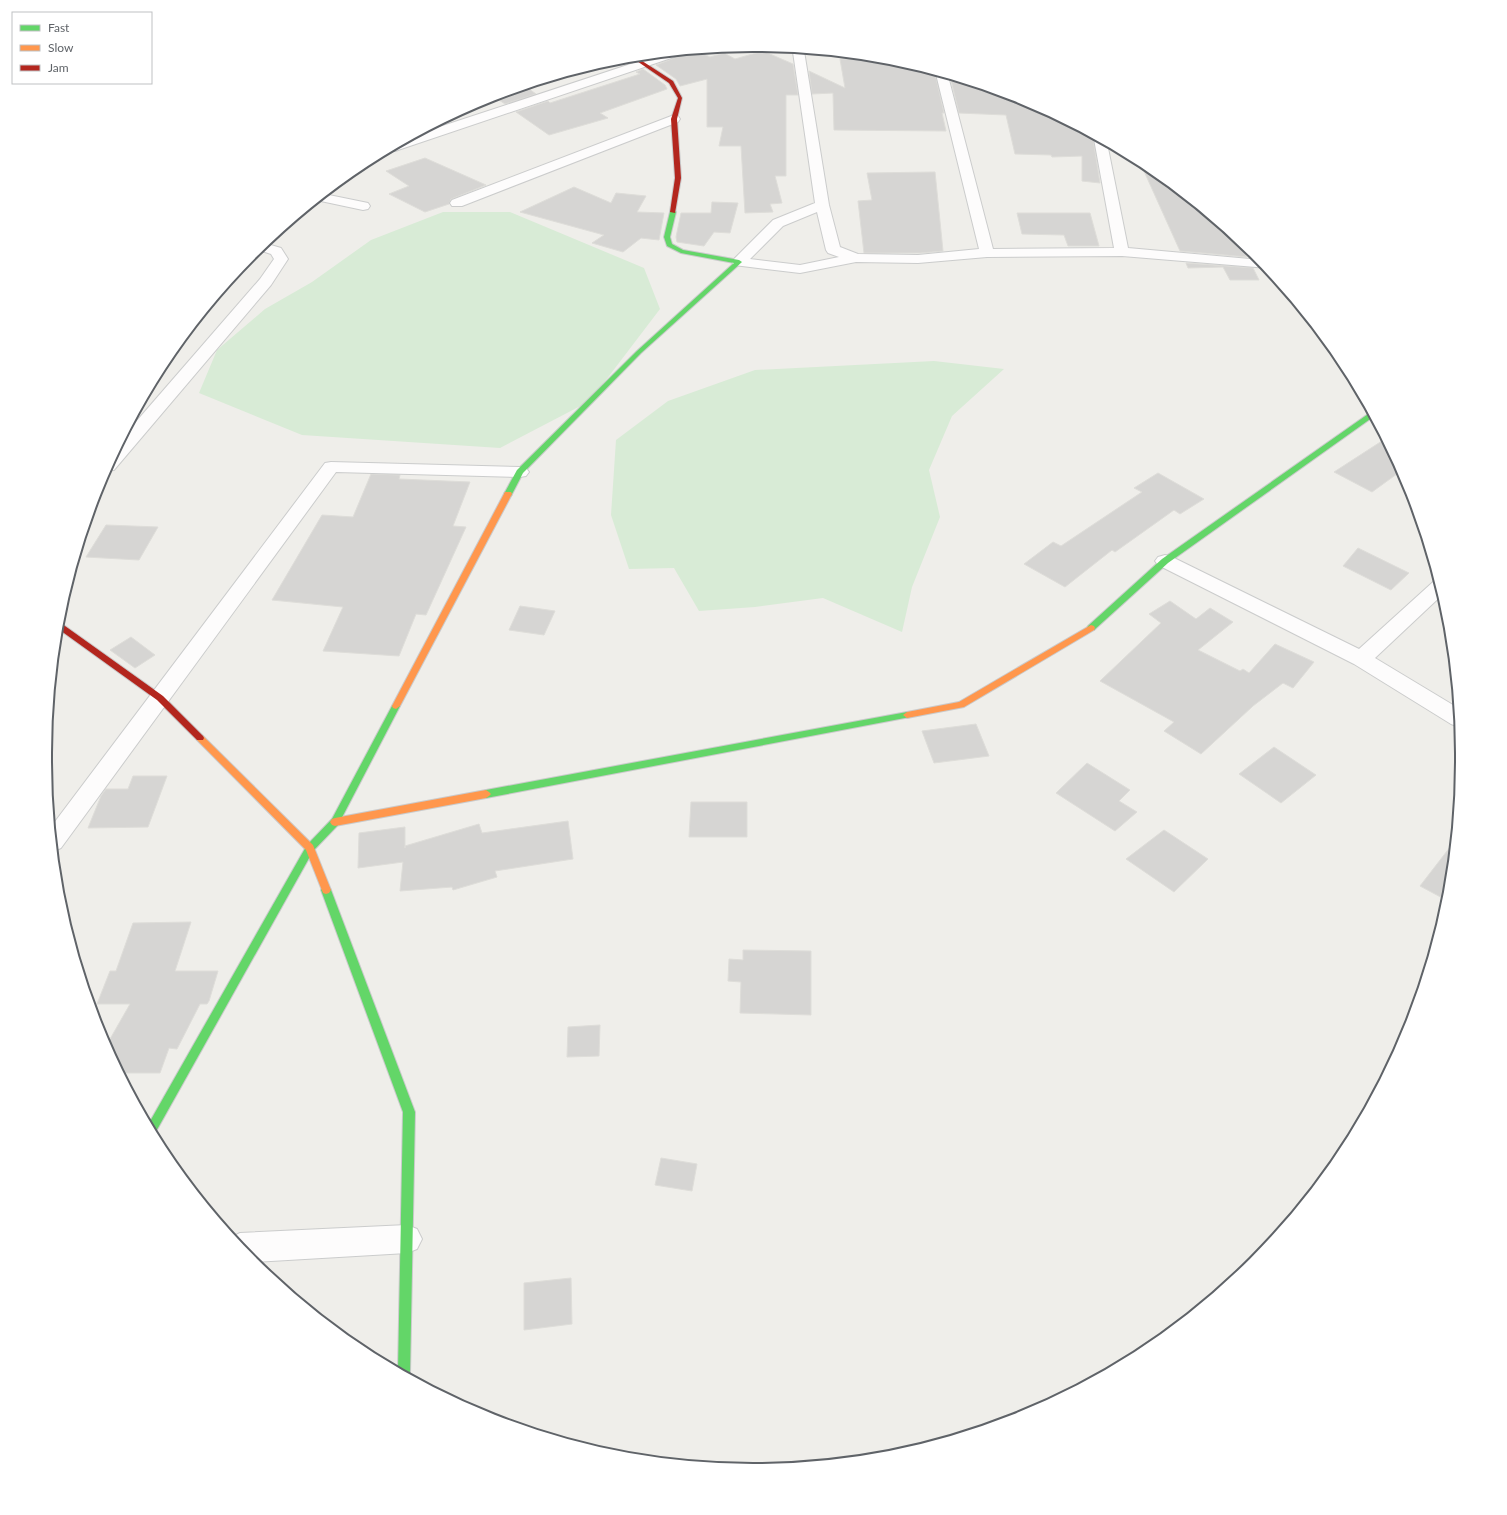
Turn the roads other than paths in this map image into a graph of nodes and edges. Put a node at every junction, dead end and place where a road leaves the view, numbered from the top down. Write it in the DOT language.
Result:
graph roads {
  1 [pos="802,54"];
  2 [pos="660,58"];
  3 [pos="639,62"];
  4 [pos="643,64"];
  5 [pos="943,78"];
  6 [pos="674,119"];
  7 [pos="414,140"];
  8 [pos="1101,144"];
  9 [pos="325,198"];
  10 [pos="457,203"];
  11 [pos="822,205"];
  12 [pos="362,206"];
  13 [pos="266,248"];
  14 [pos="1122,252"];
  15 [pos="987,253"];
  16 [pos="857,258"];
  17 [pos="739,262"];
  18 [pos="1257,264"];
  19 [pos="1368,417"];
  20 [pos="120,452"];
  21 [pos="520,472"];
  22 [pos="1165,561"];
  23 [pos="1435,590"];
  24 [pos="63,628"];
  25 [pos="1361,659"];
  26 [pos="160,698"];
  27 [pos="1453,716"];
  28 [pos="336,822"];
  29 [pos="57,837"];
  30 [pos="310,848"];
  31 [pos="154,1125"];
  32 [pos="407,1239"];
  33 [pos="248,1248"];
  34 [pos="404,1370"];
  1 -- 11 [label="street"];
  2 -- 4 [label="street"];
  3 -- 4 [label="street"];
  4 -- 6 [label="street"];
  4 -- 7 [label="street"];
  5 -- 15 [label="street"];
  6 -- 10 [label="street"];
  6 -- 17 [label="street"];
  8 -- 14 [label="street"];
  9 -- 12 [label="street"];
  11 -- 16 [label="street"];
  11 -- 17 [label="street"];
  13 -- 20 [label="street"];
  14 -- 15 [label="street"];
  14 -- 18 [label="street"];
  15 -- 16 [label="street"];
  16 -- 17 [label="street"];
  17 -- 21 [label="street"];
  19 -- 22 [label="street"];
  21 -- 26 [label="street"];
  21 -- 28 [label="street"];
  22 -- 25 [label="street"];
  22 -- 28 [label="street"];
  23 -- 25 [label="street"];
  24 -- 26 [label="street"];
  25 -- 27 [label="street"];
  26 -- 29 [label="street"];
  26 -- 30 [label="street"];
  28 -- 30 [label="street"];
  30 -- 31 [label="street"];
  30 -- 32 [label="street"];
  32 -- 33 [label="street"];
  32 -- 34 [label="street"];
}
